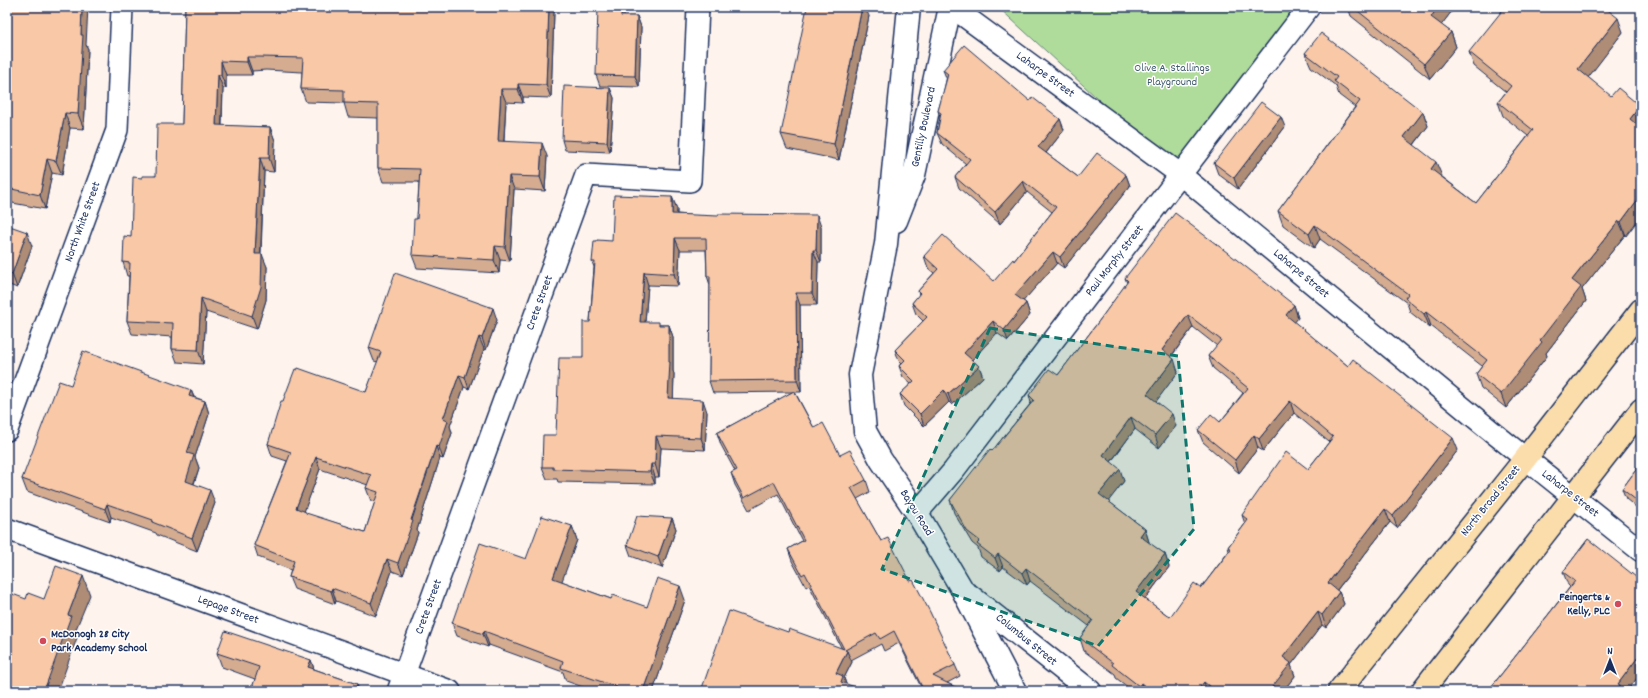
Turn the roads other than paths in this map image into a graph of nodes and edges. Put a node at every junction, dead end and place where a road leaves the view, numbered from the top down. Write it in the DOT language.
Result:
graph roads {
  1 [pos="122,7"];
  2 [pos="698,7"];
  3 [pos="909,7"];
  4 [pos="951,7"];
  5 [pos="1309,7"];
  6 [pos="1181,175"];
  7 [pos="886,244"];
  8 [pos="1641,310"];
  9 [pos="870,324"];
  10 [pos="1641,410"];
  11 [pos="7,430"];
  12 [pos="1525,459"];
  13 [pos="1573,497"];
  14 [pos="917,513"];
  15 [pos="7,529"];
  16 [pos="1641,551"];
  17 [pos="962,589"];
  18 [pos="401,683"];
  19 [pos="450,691"];
  20 [pos="1016,691"];
  21 [pos="1090,691"];
  22 [pos="1339,691"];
  23 [pos="1422,691"];
  1 -- 11 [label="street, North White Street"];
  2 -- 18 [label="street, Crete Street"];
  3 -- 7 [label="main road, Gentilly Boulevard"];
  4 -- 6 [label="street, Laharpe Street"];
  4 -- 7 [label="main road, Gentilly Boulevard"];
  5 -- 6 [label="street, Paul Morphy Street"];
  6 -- 12 [label="street, Laharpe Street"];
  6 -- 14 [label="street, Paul Morphy Street"];
  7 -- 9 [label="main road, Gentilly Boulevard"];
  8 -- 12 [label="main road, North Broad Street"];
  9 -- 14 [label="main road, Bayou Road"];
  10 -- 13 [label="main road"];
  12 -- 13 [label="street, Laharpe Street"];
  12 -- 22 [label="main road, North Broad Street"];
  13 -- 16 [label="street, Laharpe Street"];
  13 -- 23 [label="main road"];
  14 -- 17 [label="main road, Bayou Road"];
  15 -- 18 [label="street, Lepage Street"];
  17 -- 20 [label="main road, Bayou Road"];
  17 -- 21 [label="main road, Columbus Street"];
  18 -- 19 [label="street, Lepage Street"];
}
